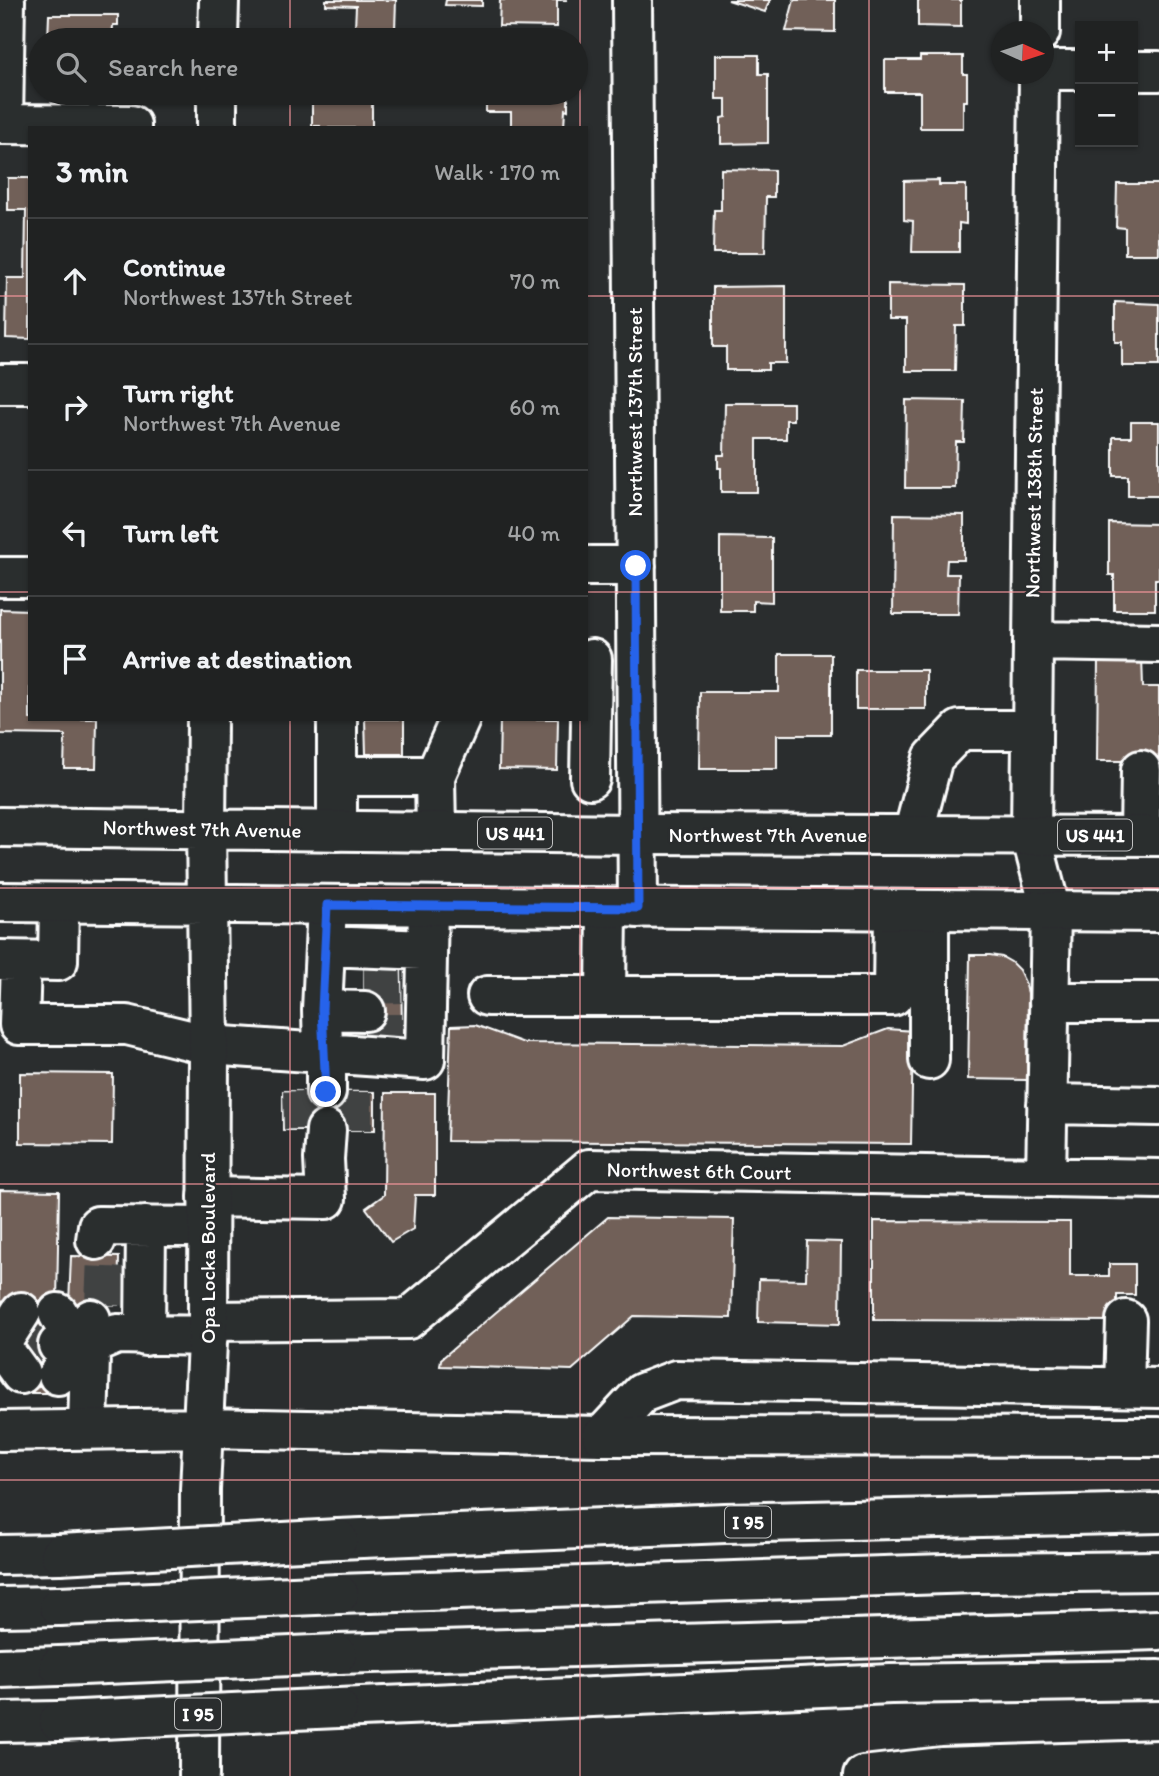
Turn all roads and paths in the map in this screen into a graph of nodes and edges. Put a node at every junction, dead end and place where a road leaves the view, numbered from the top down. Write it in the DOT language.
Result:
graph roads {
  1 [pos="5,0"];
  2 [pos="219,0"];
  3 [pos="632,0"];
  4 [pos="1040,0"];
  5 [pos="1040,21"];
  6 [pos="218,28"];
  7 [pos="1054,70"];
  8 [pos="1075,70"];
  9 [pos="1138,71"];
  10 [pos="1159,71"];
  11 [pos="1039,84"];
  12 [pos="218,105"];
  13 [pos="2,124"];
  14 [pos="131,126"];
  15 [pos="217,126"];
  16 [pos="0,384"];
  17 [pos="28,384"];
  18 [pos="588,566"];
  19 [pos="636,566"];
  20 [pos="0,577"];
  21 [pos="28,577"];
  22 [pos="1033,641"];
  23 [pos="1159,643"];
  24 [pos="592,659"];
  25 [pos="206,721"];
  26 [pos="337,721"];
  27 [pos="459,721"];
  28 [pos="1032,730"];
  29 [pos="637,741"];
  30 [pos="1141,770"];
  31 [pos="337,776"];
  32 [pos="435,776"];
  33 [pos="0,827"];
  34 [pos="206,829"];
  35 [pos="337,831"];
  36 [pos="436,832"];
  37 [pos="638,834"];
  38 [pos="913,835"];
  39 [pos="1031,835"];
  40 [pos="1149,836"];
  41 [pos="0,902"];
  42 [pos="59,902"];
  43 [pos="208,904"];
  44 [pos="327,905"];
  45 [pos="428,906"];
  46 [pos="623,908"];
  47 [pos="912,910"];
  48 [pos="1051,911"];
  49 [pos="1159,912"];
  50 [pos="325,946"];
  51 [pos="10,961"];
  52 [pos="487,996"];
  53 [pos="606,996"];
  54 [pos="1049,1002"];
  55 [pos="1159,1002"];
  56 [pos="400,1004"];
  57 [pos="209,1045"];
  58 [pos="325,1053"];
  59 [pos="929,1060"];
  60 [pos="1047,1104"];
  61 [pos="1159,1106"];
  62 [pos="327,1137"];
  63 [pos="1046,1177"];
  64 [pos="1159,1179"];
  65 [pos="208,1212"];
  66 [pos="146,1226"];
  67 [pos="96,1251"];
  68 [pos="1126,1320"];
  69 [pos="208,1329"];
  70 [pos="52,1336"];
  71 [pos="145,1336"];
  72 [pos="1141,1387"];
  73 [pos="204,1428"];
  74 [pos="88,1429"];
  75 [pos="0,1431"];
  76 [pos="602,1436"];
  77 [pos="1159,1437"];
  78 [pos="1159,1513"];
  79 [pos="0,1555"];
  80 [pos="1159,1571"];
  81 [pos="0,1607"];
  82 [pos="1159,1630"];
  83 [pos="0,1668"];
  84 [pos="1159,1680"];
  85 [pos="0,1723"];
  86 [pos="1159,1760"];
  87 [pos="199,1776"];
  88 [pos="863,1776"];
  1 -- 13 [label="main road"];
  2 -- 6 [label="main road"];
  3 -- 19 [label="main road, Northwest 137th Street"];
  4 -- 5 [label="main road"];
  7 -- 8 [label="main road"];
  9 -- 10 [label="main road"];
  11 -- 22 [label="main road, Northwest 138th Street"];
  12 -- 15 [label="main road"];
  13 -- 14 [label="main road"];
  16 -- 17 [label="main road"];
  18 -- 19 [label="main road"];
  19 -- 29 [label="main road, Northwest 137th Street"];
  20 -- 21 [label="main road"];
  22 -- 23 [label="main road"];
  22 -- 28 [label="main road, Northwest 138th Street"];
  24 -- 29 [label="main road"];
  25 -- 34 [label="main road, Opa Locka Boulevard"];
  26 -- 31 [label="main road"];
  27 -- 32 [label="main road"];
  28 -- 38 [label="main road"];
  28 -- 39 [label="main road, Northwest 138th Street"];
  29 -- 37 [label="main road, Northwest 137th Street"];
  30 -- 40 [label="main road"];
  31 -- 32 [label="main road"];
  31 -- 35 [label="main road"];
  32 -- 36 [label="main road"];
  33 -- 34 [label="main road, Northwest 7th Avenue / US 441"];
  34 -- 35 [label="main road, Northwest 7th Avenue / US 441"];
  34 -- 43 [label="main road, Opa Locka Boulevard"];
  35 -- 36 [label="main road, Northwest 7th Avenue / US 441"];
  36 -- 37 [label="main road, Northwest 7th Avenue / US 441"];
  37 -- 38 [label="main road, Northwest 7th Avenue / US 441"];
  37 -- 46 [label="main road, Northwest 137th Street"];
  38 -- 39 [label="main road, Northwest 7th Avenue / US 441"];
  39 -- 40 [label="main road, Northwest 7th Avenue / US 441"];
  39 -- 48 [label="main road, Northwest 138th Street"];
  41 -- 42 [label="main road"];
  42 -- 43 [label="main road"];
  42 -- 51 [label="main road"];
  43 -- 44 [label="main road"];
  43 -- 57 [label="main road, Opa Locka Boulevard"];
  44 -- 45 [label="main road"];
  44 -- 50 [label="main road"];
  45 -- 46 [label="main road"];
  45 -- 56 [label="main road"];
  46 -- 47 [label="main road"];
  46 -- 53 [label="main road, Northwest 137th Street"];
  47 -- 48 [label="main road"];
  47 -- 53 [label="main road"];
  47 -- 59 [label="main road"];
  48 -- 49 [label="main road"];
  48 -- 54 [label="main road, Northwest 138th Street"];
  50 -- 56 [label="main road"];
  50 -- 58 [label="main road"];
  51 -- 57 [label="main road"];
  52 -- 53 [label="main road"];
  54 -- 55 [label="main road"];
  54 -- 60 [label="main road, Northwest 138th Street"];
  56 -- 58 [label="main road"];
  56 -- 58 [label="main road"];
  57 -- 58 [label="main road"];
  57 -- 65 [label="main road, Opa Locka Boulevard"];
  60 -- 61 [label="main road"];
  60 -- 63 [label="main road, Northwest 138th Street"];
  62 -- 65 [label="main road"];
  63 -- 64 [label="main road, Northwest 6th Court"];
  63 -- 69 [label="main road, Northwest 6th Court"];
  65 -- 66 [label="main road"];
  65 -- 69 [label="main road, Opa Locka Boulevard"];
  66 -- 67 [label="main road"];
  66 -- 71 [label="main road"];
  68 -- 72 [label="main road"];
  69 -- 71 [label="main road, Northwest 6th Court"];
  69 -- 73 [label="main road, Opa Locka Boulevard"];
  70 -- 71 [label="main road, Northwest 6th Court"];
  70 -- 74 [label="main road"];
  72 -- 76 [label="main road"];
  73 -- 74 [label="main road"];
  73 -- 76 [label="main road"];
  73 -- 87 [label="main road, Opa Locka Boulevard"];
  74 -- 75 [label="main road"];
  76 -- 77 [label="main road"];
  78 -- 79 [label="main road, I 95, bridge"];
  80 -- 81 [label="main road, bridge"];
  82 -- 83 [label="main road, bridge"];
  84 -- 85 [label="main road, I 95, bridge"];
  86 -- 88 [label="main road"];
}
